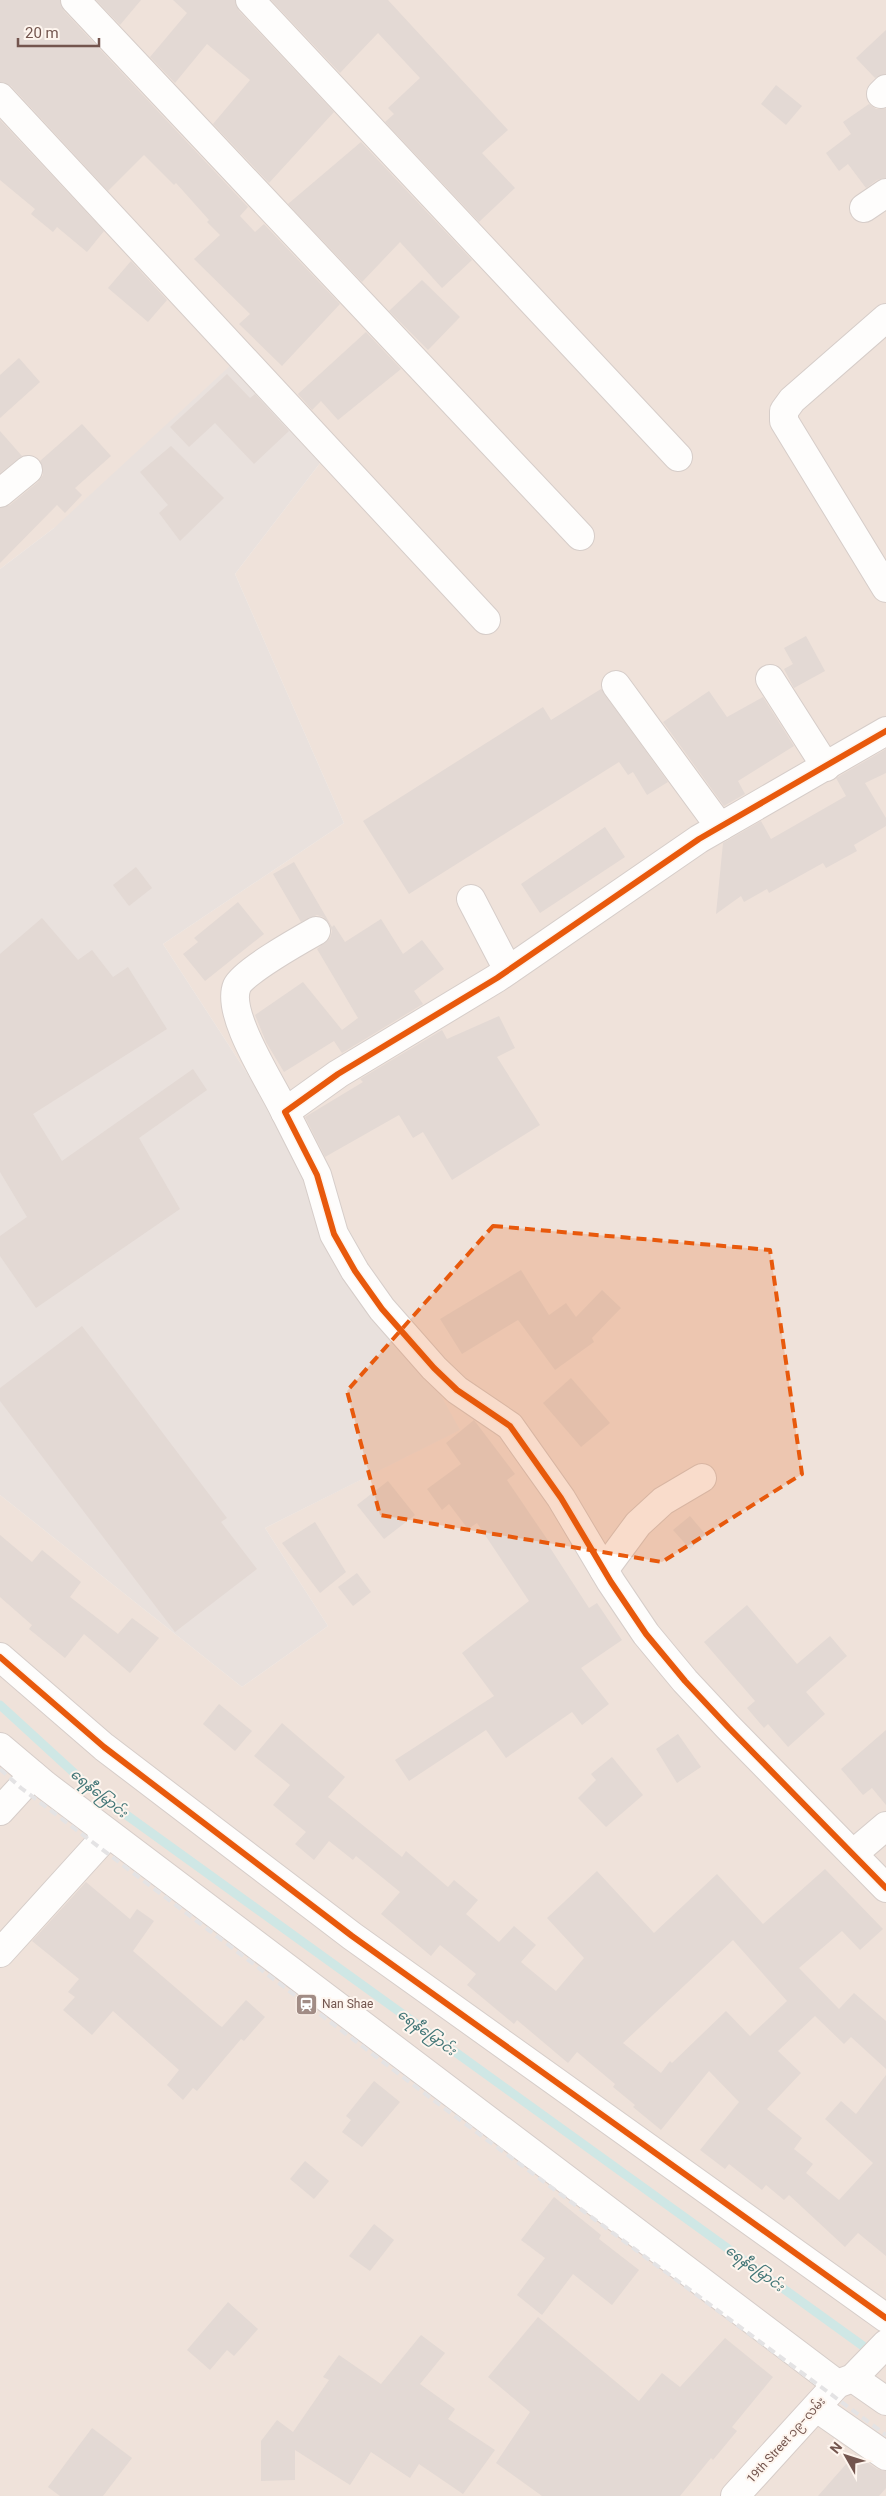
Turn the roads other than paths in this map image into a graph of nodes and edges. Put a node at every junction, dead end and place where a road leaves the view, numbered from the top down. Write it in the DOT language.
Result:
graph roads {
  1 [pos="75,0"];
  2 [pos="250,0"];
  3 [pos="0,97"];
  4 [pos="886,318"];
  5 [pos="678,457"];
  6 [pos="28,470"];
  7 [pos="0,493"];
  8 [pos="580,536"];
  9 [pos="886,588"];
  10 [pos="486,620"];
  11 [pos="770,679"];
  12 [pos="616,685"];
  13 [pos="886,731"];
  14 [pos="826,767"];
  15 [pos="720,827"];
  16 [pos="472,899"];
  17 [pos="316,931"];
  18 [pos="508,970"];
  19 [pos="285,1112"];
  20 [pos="702,1478"];
  21 [pos="604,1570"];
  22 [pos="0,1657"];
  23 [pos="0,1747"];
  24 [pos="33,1775"];
  25 [pos="0,1811"];
  26 [pos="886,1826"];
  27 [pos="108,1834"];
  28 [pos="853,1854"];
  29 [pos="886,1888"];
  30 [pos="0,1953"];
  31 [pos="886,2318"];
  32 [pos="886,2344"];
  33 [pos="845,2381"];
  34 [pos="886,2401"];
  35 [pos="817,2408"];
  36 [pos="886,2456"];
  37 [pos="735,2496"];
  1 -- 8 [label="street"];
  2 -- 5 [label="street"];
  3 -- 10 [label="street"];
  4 -- 9 [label="street"];
  6 -- 7 [label="street"];
  11 -- 14 [label="street"];
  12 -- 15 [label="street"];
  13 -- 14 [label="street"];
  14 -- 15 [label="street"];
  15 -- 18 [label="street"];
  16 -- 18 [label="street"];
  17 -- 19 [label="street"];
  18 -- 19 [label="street"];
  19 -- 21 [label="street"];
  20 -- 21 [label="street"];
  21 -- 28 [label="street"];
  22 -- 31 [label="street"];
  23 -- 24 [label="street"];
  24 -- 25 [label="street"];
  24 -- 27 [label="street"];
  26 -- 28 [label="street"];
  27 -- 30 [label="street"];
  27 -- 33 [label="street"];
  28 -- 29 [label="street"];
  32 -- 33 [label="street, 19th Street ၁၉−လမ်း"];
  33 -- 34 [label="street"];
  33 -- 35 [label="street, 19th Street ၁၉−လမ်း"];
  35 -- 36 [label="street"];
  35 -- 37 [label="street, 19th Street ၁၉−လမ်း"];
}
